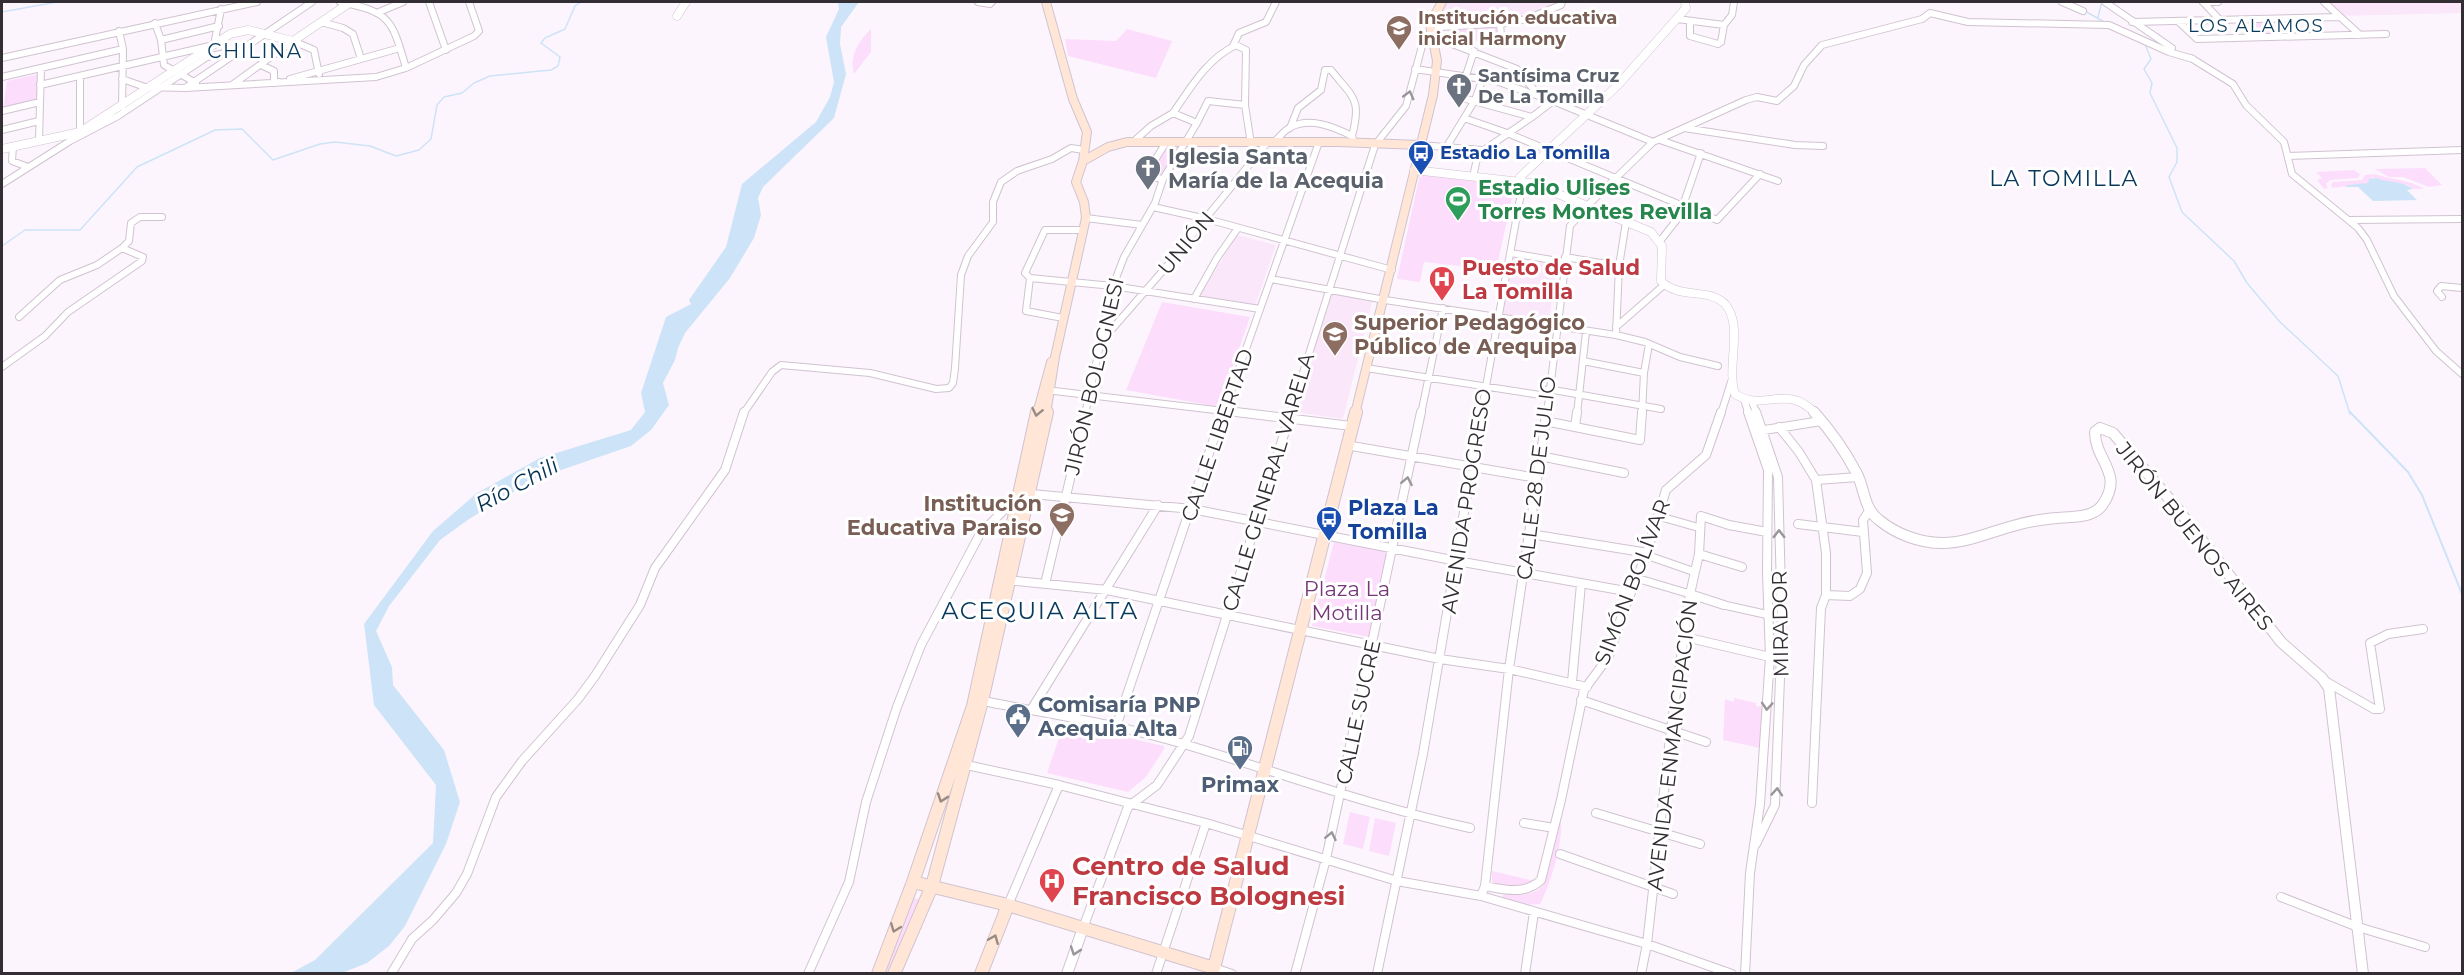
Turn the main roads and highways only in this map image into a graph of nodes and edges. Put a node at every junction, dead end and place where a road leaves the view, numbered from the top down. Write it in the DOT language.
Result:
graph roads {
  1 [pos="1046,2"];
  2 [pos="1442,2"];
  3 [pos="1420,145"];
  4 [pos="1084,150"];
  5 [pos="1096,153"];
  6 [pos="1083,161"];
  7 [pos="960,763"];
  8 [pos="913,882"];
  9 [pos="932,886"];
  10 [pos="1008,905"];
  11 [pos="878,974"];
  12 [pos="894,974"];
  13 [pos="981,974"];
  1 -- 4 [label="main road"];
  2 -- 3 [label="main road"];
  3 -- 5 [label="main road"];
  3 -- 10 [label="main road"];
  4 -- 5 [label="main road"];
  4 -- 6 [label="main road"];
  5 -- 6 [label="main road"];
  6 -- 7 [label="main road"];
  7 -- 8 [label="main road, one-way"];
  7 -- 9 [label="main road"];
  8 -- 9 [label="main road"];
  8 -- 11 [label="main road, one-way"];
  9 -- 10 [label="main road"];
  9 -- 12 [label="main road"];
  13 -- 10 [label="main road, one-way"];
}
